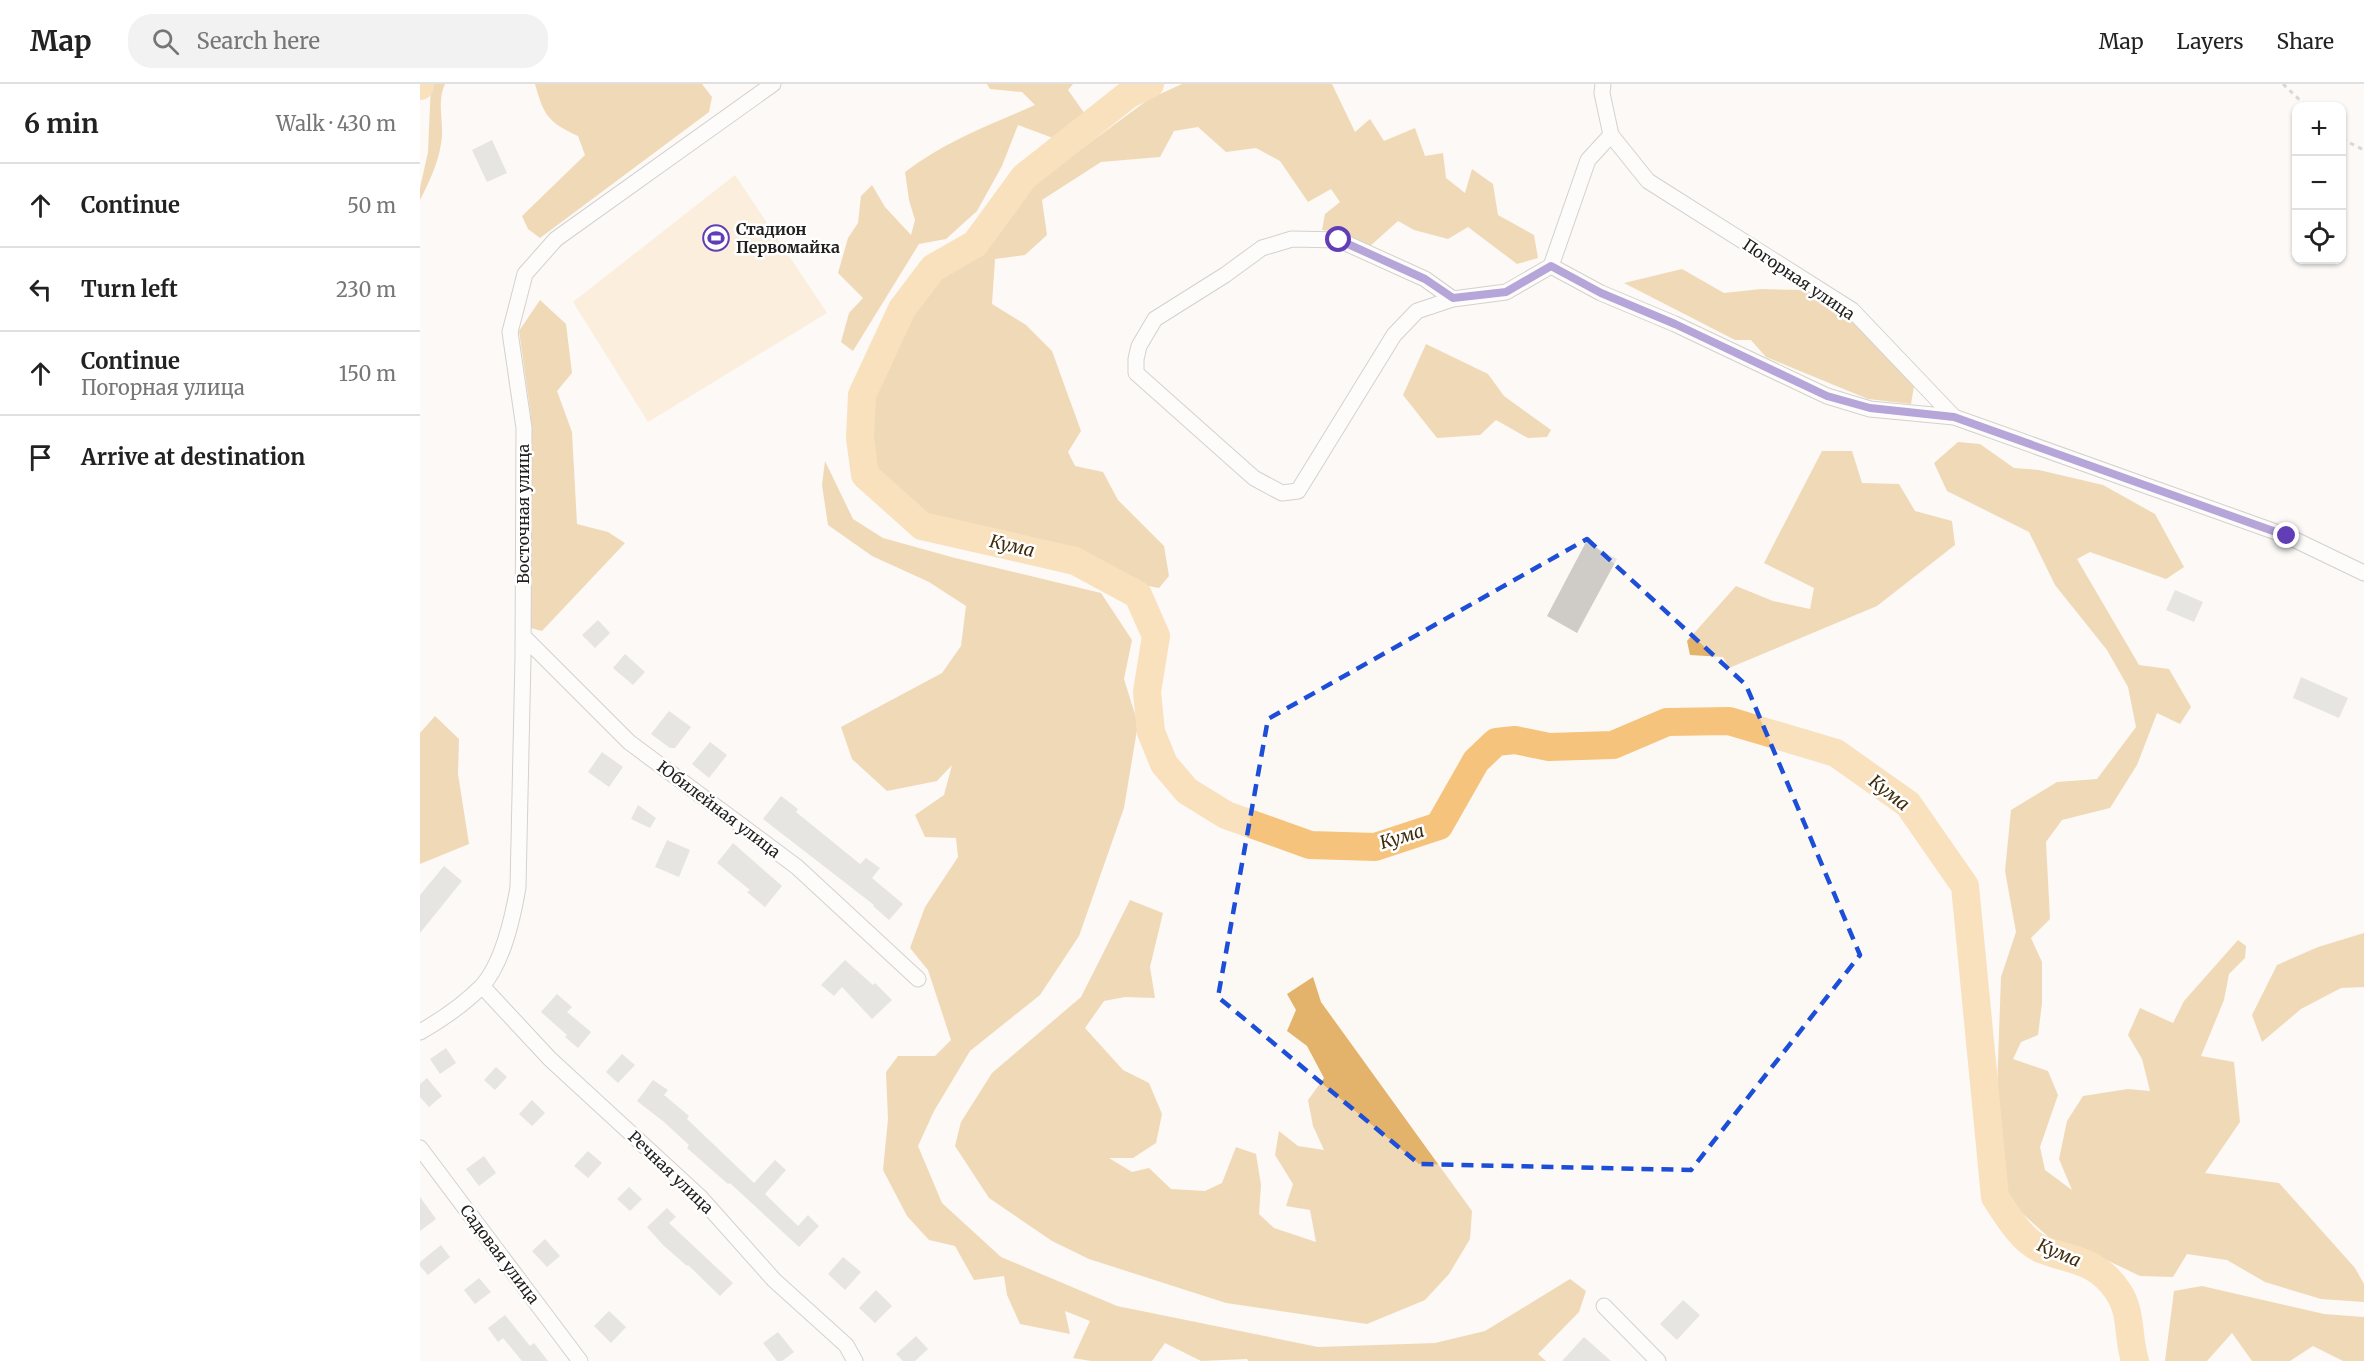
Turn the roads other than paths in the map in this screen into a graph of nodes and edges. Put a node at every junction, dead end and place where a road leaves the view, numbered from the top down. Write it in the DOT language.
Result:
graph roads {
  1 [pos="773,84"];
  2 [pos="1603,84"];
  3 [pos="1611,135"];
  4 [pos="1551,266"];
  5 [pos="1453,298"];
  6 [pos="1954,417"];
  7 [pos="2364,573"];
  8 [pos="523,636"];
  9 [pos="918,979"];
  10 [pos="482,986"];
  11 [pos="420,1032"];
  12 [pos="420,1148"];
  13 [pos="1604,1306"];
  14 [pos="580,1361"];
  15 [pos="855,1361"];
  16 [pos="1658,1361"];
  1 -- 8 [label="street, Восточная улица"];
  2 -- 3 [label="street"];
  3 -- 4 [label="street"];
  3 -- 6 [label="street, Погорная улица"];
  4 -- 5 [label="street"];
  4 -- 6 [label="street"];
  5 -- 5 [label="street"];
  6 -- 7 [label="street, Погорная улица"];
  8 -- 9 [label="street, Юбилейная улица"];
  8 -- 10 [label="street, Восточная улица"];
  10 -- 11 [label="street, Восточная улица"];
  10 -- 15 [label="street, Речная улица"];
  12 -- 14 [label="street, Садовая улица"];
  13 -- 16 [label="street"];
}
